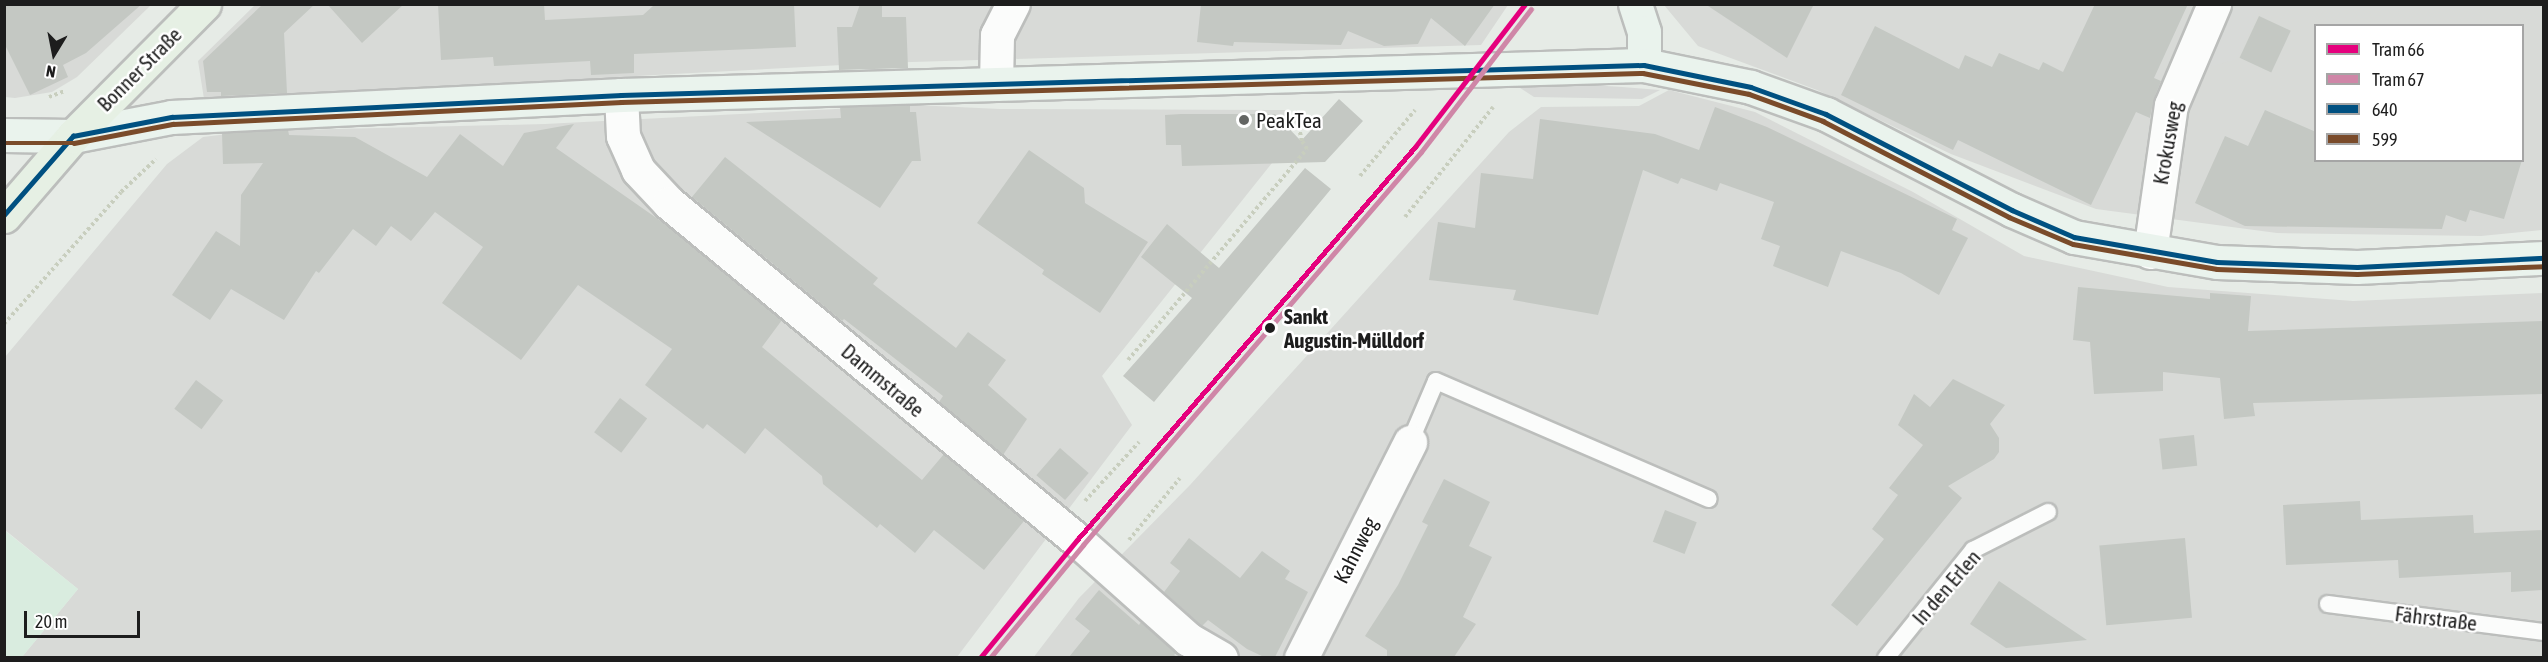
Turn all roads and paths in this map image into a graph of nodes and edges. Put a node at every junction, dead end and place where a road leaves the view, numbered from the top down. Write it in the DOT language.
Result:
graph roads {
  1 [pos="204,4"];
  2 [pos="1013,4"];
  3 [pos="1635,4"];
  4 [pos="2214,4"];
  5 [pos="1644,65"];
  6 [pos="996,84"];
  7 [pos="69,90"];
  8 [pos="621,95"];
  9 [pos="46,98"];
  10 [pos="1419,105"];
  11 [pos="1294,108"];
  12 [pos="1492,108"];
  13 [pos="4,135"];
  14 [pos="73,136"];
  15 [pos="160,154"];
  16 [pos="1360,176"];
  17 [pos="4,216"];
  18 [pos="1405,217"];
  19 [pos="2150,252"];
  20 [pos="2544,258"];
  21 [pos="4,324"];
  22 [pos="1128,360"];
  23 [pos="1139,442"];
  24 [pos="1410,442"];
  25 [pos="1180,478"];
  26 [pos="1709,499"];
  27 [pos="1083,503"];
  28 [pos="2048,512"];
  29 [pos="1123,547"];
  30 [pos="2328,604"];
  31 [pos="2544,632"];
  32 [pos="1194,648"];
  33 [pos="1221,657"];
  34 [pos="1301,657"];
  35 [pos="1886,657"];
  1 -- 14 [label="main road, Bonner Straße"];
  2 -- 6 [label="street"];
  3 -- 5 [label="street"];
  4 -- 19 [label="street, Krokusweg"];
  5 -- 6 [label="street"];
  5 -- 19 [label="street"];
  6 -- 8 [label="street"];
  7 -- 9 [label="path"];
  8 -- 14 [label="street"];
  8 -- 32 [label="street, Dammstraße"];
  10 -- 16 [label="path"];
  11 -- 22 [label="path"];
  12 -- 18 [label="path"];
  13 -- 14 [label="street"];
  14 -- 17 [label="main road, Bonner Straße"];
  15 -- 21 [label="path"];
  19 -- 20 [label="street"];
  23 -- 27 [label="path"];
  24 -- 26 [label="lane"];
  24 -- 34 [label="street, Kahnweg"];
  25 -- 29 [label="path"];
  28 -- 35 [label="lane, In den Erlen"];
  30 -- 31 [label="lane, Fährstraße"];
  32 -- 33 [label="street, Dammstraße"];
}
